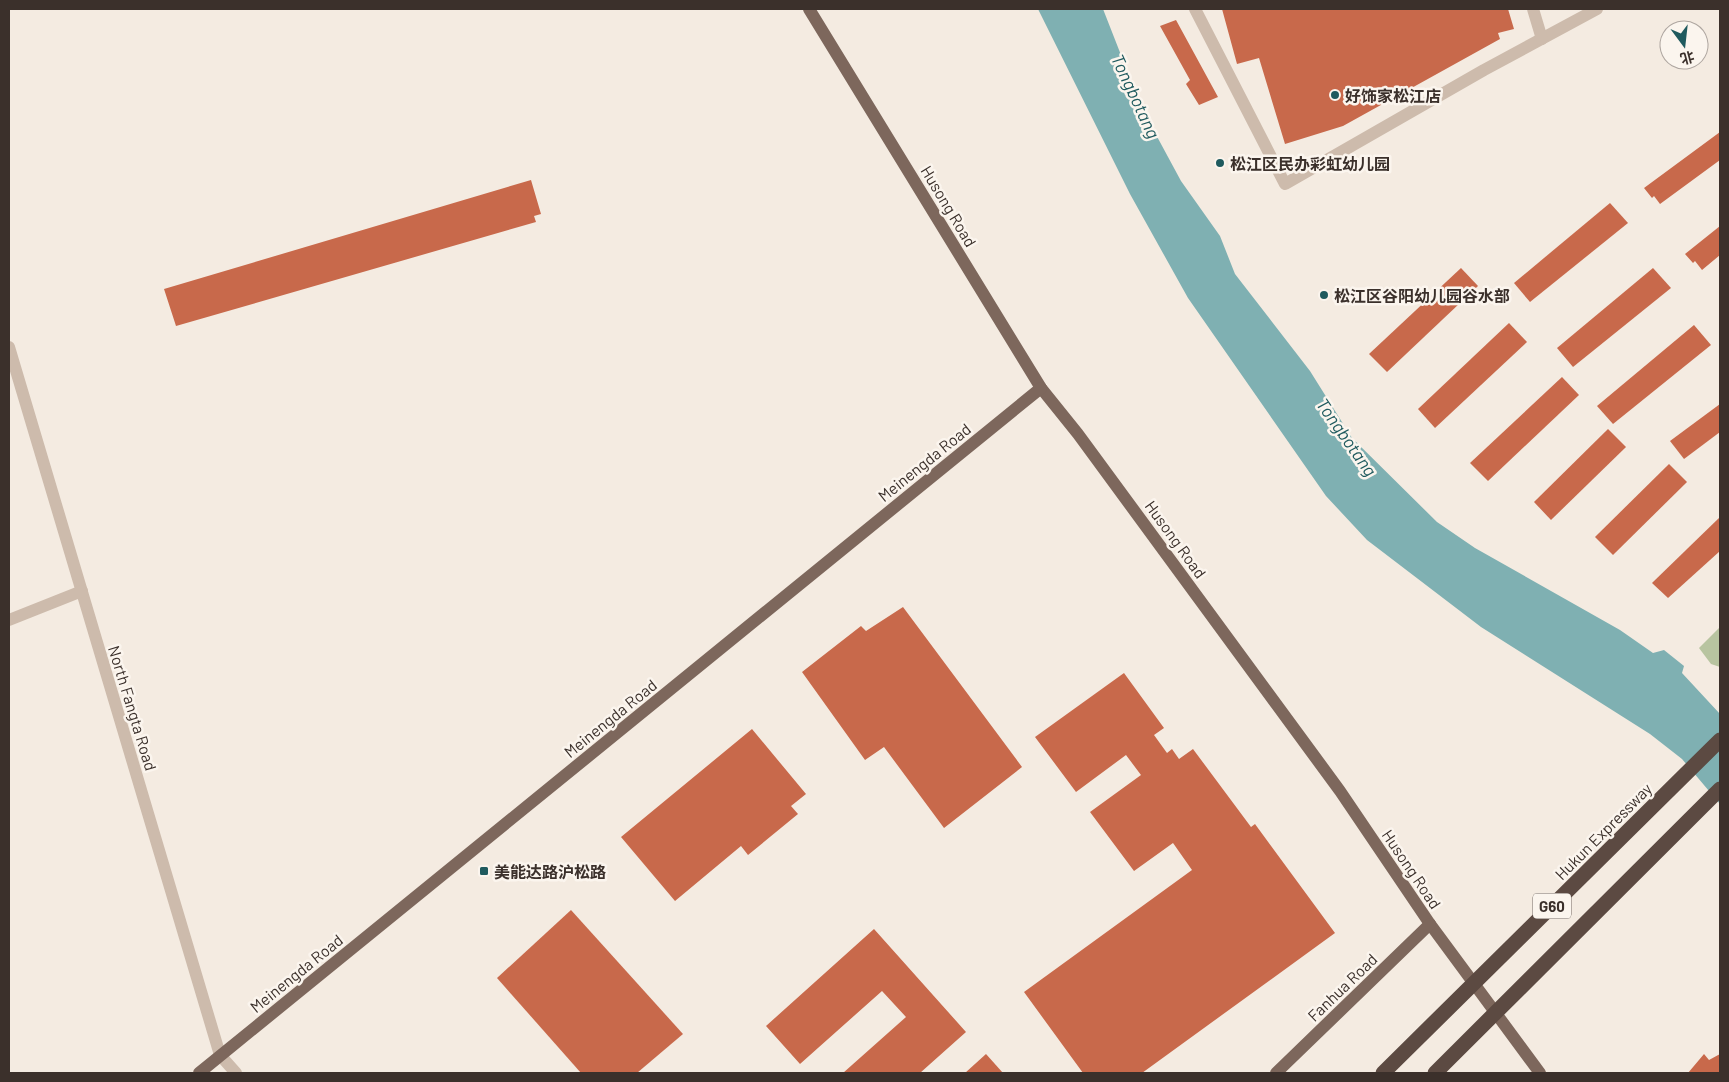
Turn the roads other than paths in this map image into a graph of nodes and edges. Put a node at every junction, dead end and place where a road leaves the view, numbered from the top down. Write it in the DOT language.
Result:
graph roads {
  1 [pos="809,9"];
  2 [pos="1195,9"];
  3 [pos="1533,9"];
  4 [pos="1597,9"];
  5 [pos="1542,39"];
  6 [pos="9,347"];
  7 [pos="1041,388"];
  8 [pos="82,591"];
  9 [pos="9,620"];
  10 [pos="1720,740"];
  11 [pos="1720,789"];
  12 [pos="1430,924"];
  13 [pos="220,1055"];
  14 [pos="199,1073"];
  15 [pos="236,1073"];
  16 [pos="1276,1073"];
  17 [pos="1384,1073"];
  18 [pos="1435,1073"];
  19 [pos="1540,1073"];
  1 -- 7 [label="main road, Husong Road"];
  2 -- 5 [label="street"];
  3 -- 5 [label="street"];
  4 -- 5 [label="street"];
  6 -- 8 [label="street, North Fangta Road"];
  7 -- 12 [label="main road, Husong Road"];
  7 -- 13 [label="main road, Meinengda Road"];
  8 -- 9 [label="street"];
  8 -- 13 [label="street, North Fangta Road"];
  10 -- 17 [label="highway, Hukun Expressway / G60, bridge"];
  11 -- 18 [label="highway, G60, bridge"];
  12 -- 16 [label="main road, Fanhua Road"];
  12 -- 19 [label="main road, Husong Road"];
  13 -- 14 [label="main road, Meinengda Road"];
  13 -- 15 [label="street, North Fangta Road"];
}
